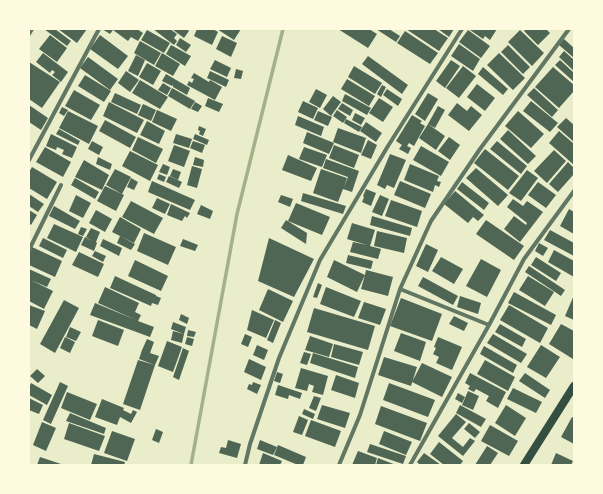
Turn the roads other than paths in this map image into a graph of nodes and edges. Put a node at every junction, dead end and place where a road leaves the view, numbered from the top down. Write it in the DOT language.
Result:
graph roads {
  1 [pos="32,29"];
  2 [pos="99,29"];
  3 [pos="462,29"];
  4 [pos="569,29"];
  5 [pos="29,34"];
  6 [pos="29,160"];
  7 [pos="61,185"];
  8 [pos="574,191"];
  9 [pos="29,250"];
  10 [pos="400,289"];
  11 [pos="489,325"];
  12 [pos="574,386"];
  13 [pos="245,465"];
  14 [pos="339,465"];
  15 [pos="410,465"];
  16 [pos="524,465"];
  1 -- 5 [label="street"];
  2 -- 6 [label="street"];
  3 -- 13 [label="street"];
  4 -- 10 [label="street"];
  7 -- 9 [label="street"];
  8 -- 11 [label="street"];
  10 -- 11 [label="street"];
  10 -- 14 [label="street"];
  11 -- 15 [label="street"];
  12 -- 16 [label="main road"];
}
